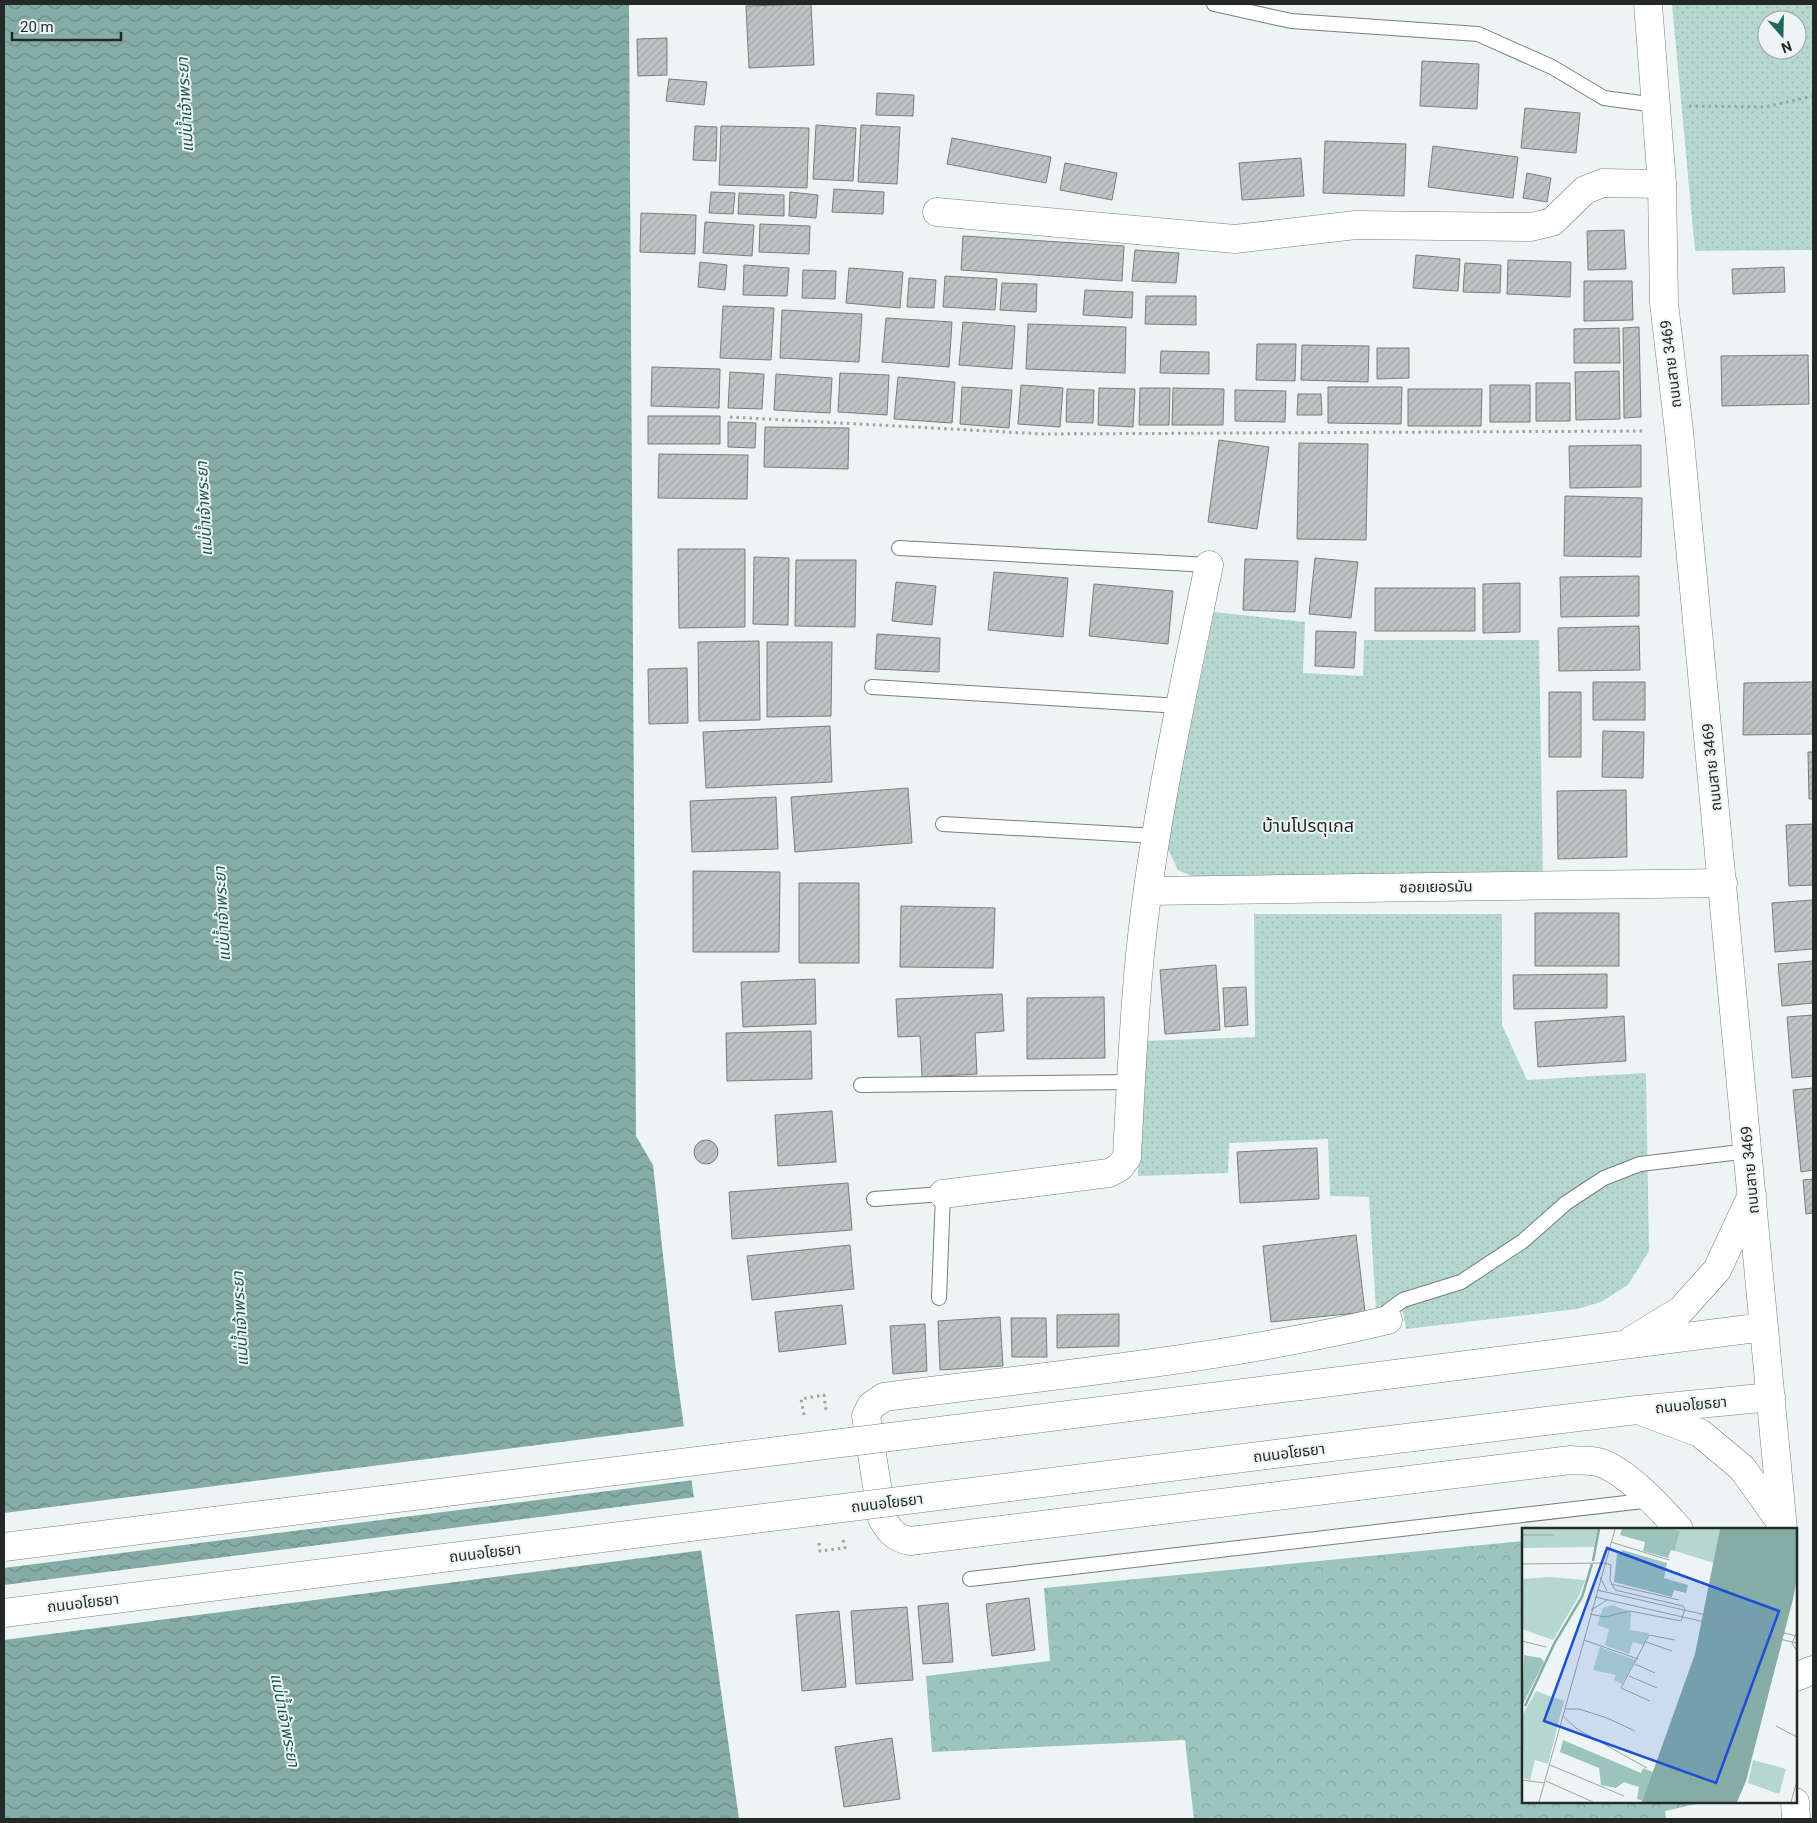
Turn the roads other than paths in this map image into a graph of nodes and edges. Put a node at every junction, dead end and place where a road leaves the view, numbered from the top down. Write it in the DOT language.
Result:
graph roads {
  1 [pos="1214,4"];
  2 [pos="1648,4"];
  3 [pos="1656,105"];
  4 [pos="1662,184"];
  5 [pos="937,212"];
  6 [pos="899,548"];
  7 [pos="1209,565"];
  8 [pos="872,687"];
  9 [pos="1180,706"];
  10 [pos="943,824"];
  11 [pos="1157,836"];
  12 [pos="1723,883"];
  13 [pos="1149,890"];
  14 [pos="1131,1082"];
  15 [pos="861,1085"];
  16 [pos="1749,1152"];
  17 [pos="943,1194"];
  18 [pos="1753,1194"];
  19 [pos="874,1200"];
  20 [pos="939,1298"];
  21 [pos="1388,1320"];
  22 [pos="1764,1328"];
  23 [pos="1624,1344"];
  24 [pos="1771,1397"];
  25 [pos="1637,1410"];
  26 [pos="1653,1500"];
  27 [pos="1678,1528"];
  28 [pos="1783,1528"];
  29 [pos="4,1547"];
  30 [pos="970,1579"];
  31 [pos="4,1613"];
  32 [pos="1813,1670"];
  33 [pos="1797,1677"];
  34 [pos="1795,1803"];
  35 [pos="1796,1819"];
  1 -- 3 [label="lane"];
  2 -- 3 [label="street, ถนนสาย 3469"];
  3 -- 4 [label="street, ถนนสาย 3469"];
  4 -- 5 [label="street"];
  4 -- 12 [label="street, ถนนสาย 3469"];
  6 -- 7 [label="lane"];
  7 -- 9 [label="street"];
  8 -- 9 [label="lane"];
  9 -- 11 [label="street"];
  10 -- 11 [label="lane"];
  11 -- 13 [label="street"];
  12 -- 13 [label="street, ซอยเยอรมัน"];
  12 -- 16 [label="street, ถนนสาย 3469"];
  13 -- 14 [label="street"];
  14 -- 15 [label="lane"];
  14 -- 17 [label="street"];
  16 -- 18 [label="street, ถนนสาย 3469"];
  16 -- 21 [label="lane"];
  17 -- 19 [label="lane"];
  17 -- 20 [label="lane"];
  18 -- 22 [label="street, ถนนสาย 3469"];
  18 -- 23 [label="street"];
  21 -- 26 [label="street"];
  22 -- 23 [label="street"];
  22 -- 24 [label="street, ถนนสาย 3469"];
  23 -- 29 [label="street, bridge"];
  24 -- 25 [label="street, ถนนอโยธยา"];
  24 -- 28 [label="street, ถนนสาย 3469"];
  25 -- 28 [label="street"];
  25 -- 31 [label="street, ถนนอโยธยา, bridge"];
  26 -- 27 [label="street"];
  26 -- 30 [label="lane"];
  32 -- 33 [label="street"];
  34 -- 35 [label="street"];
}
